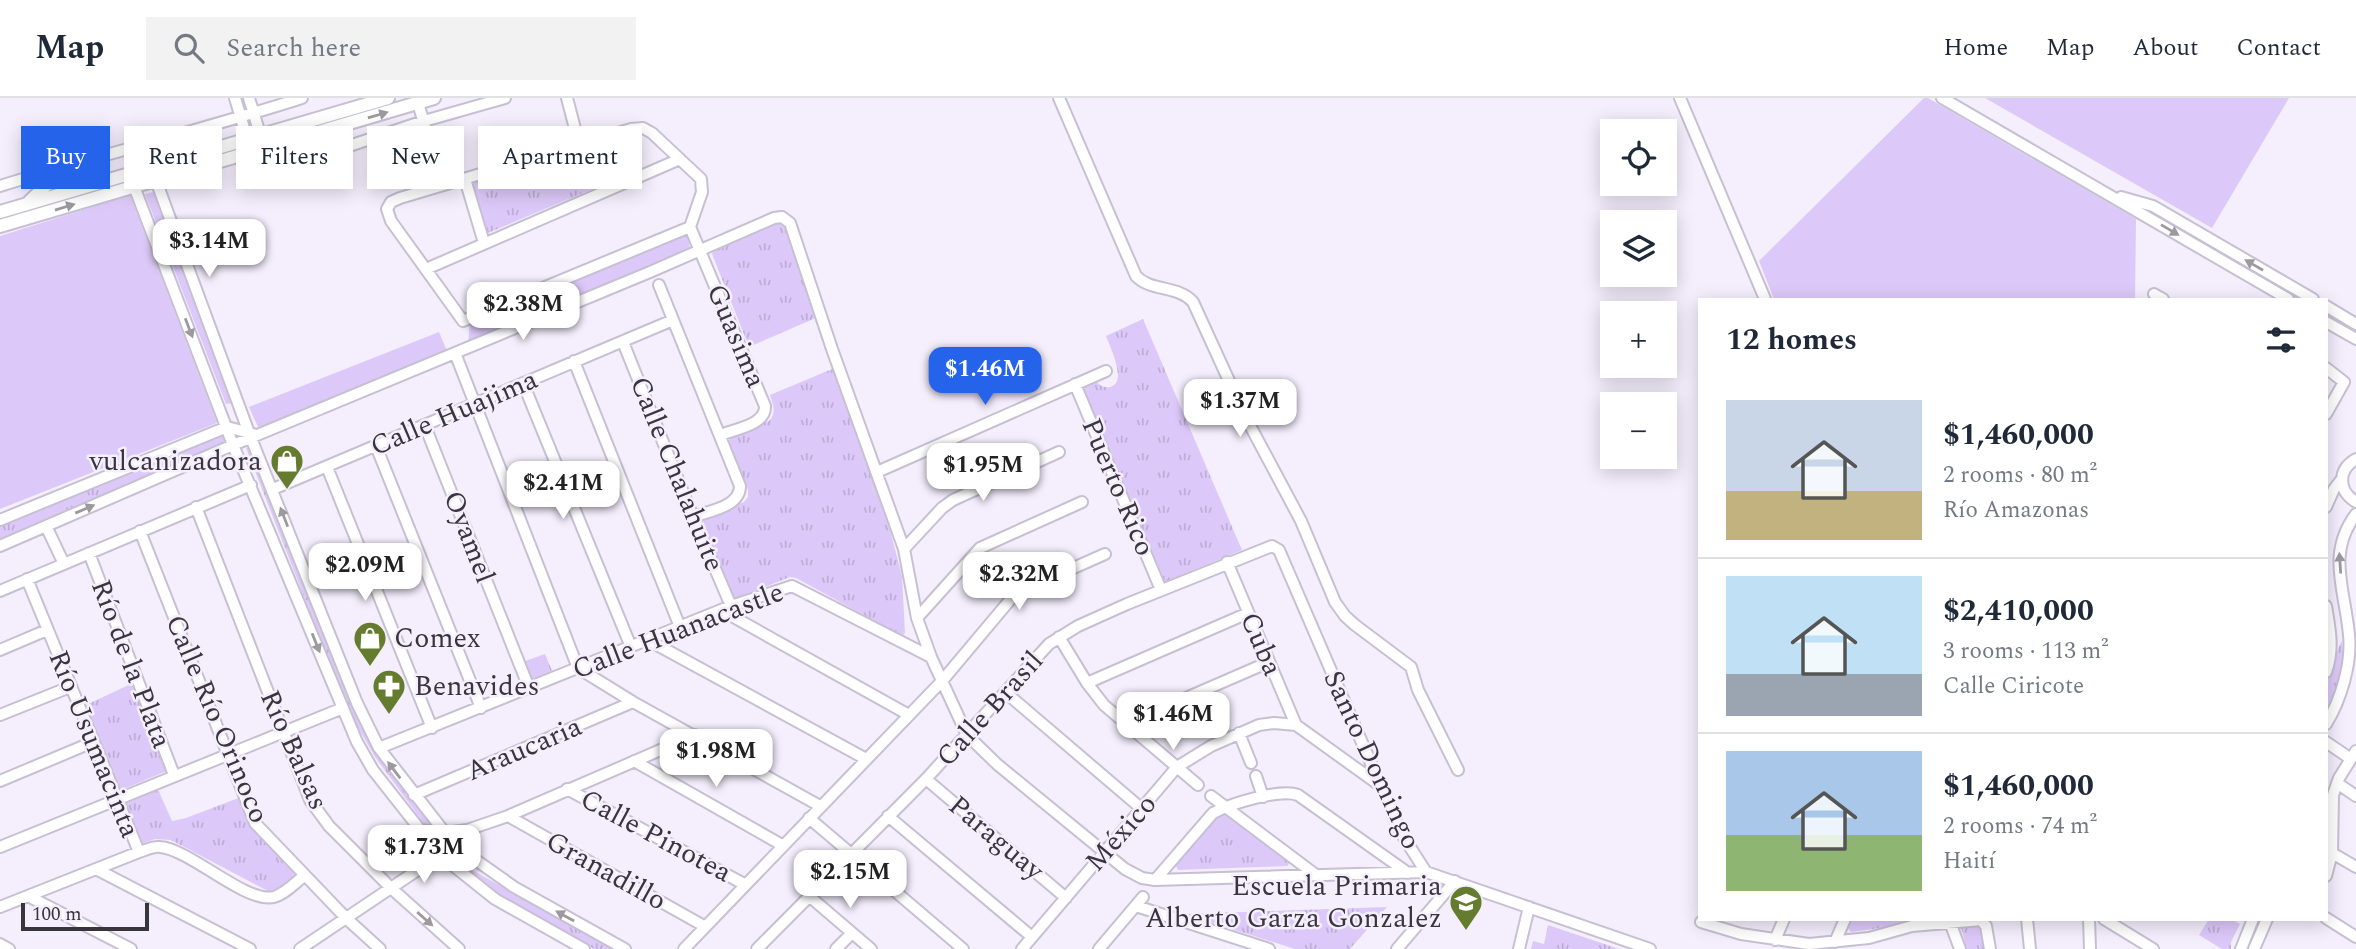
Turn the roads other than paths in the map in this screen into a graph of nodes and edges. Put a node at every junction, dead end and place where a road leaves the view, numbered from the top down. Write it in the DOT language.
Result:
graph roads {
  1 [pos="235,98"];
  2 [pos="249,98"];
  3 [pos="302,98"];
  4 [pos="388,98"];
  5 [pos="434,98"];
  6 [pos="505,98"];
  7 [pos="566,98"];
  8 [pos="1059,98"];
  9 [pos="1680,98"];
  10 [pos="1942,98"];
  11 [pos="418,103"];
  12 [pos="253,114"];
  13 [pos="241,118"];
  14 [pos="424,121"];
  15 [pos="212,126"];
  16 [pos="247,126"];
  17 [pos="254,126"];
  18 [pos="289,126"];
  19 [pos="425,126"];
  20 [pos="574,126"];
  21 [pos="642,128"];
  22 [pos="353,145"];
  23 [pos="222,155"];
  24 [pos="680,159"];
  25 [pos="478,174"];
  26 [pos="642,174"];
  27 [pos="124,175"];
  28 [pos="465,178"];
  29 [pos="21,180"];
  30 [pos="0,186"];
  31 [pos="43,189"];
  32 [pos="124,189"];
  33 [pos="135,189"];
  34 [pos="160,189"];
  35 [pos="432,189"];
  36 [pos="606,189"];
  37 [pos="2112,195"];
  38 [pos="27,204"];
  39 [pos="0,212"];
  40 [pos="0,226"];
  41 [pos="690,227"];
  42 [pos="484,243"];
  43 [pos="701,251"];
  44 [pos="426,269"];
  45 [pos="659,285"];
  46 [pos="1765,298"];
  47 [pos="2286,298"];
  48 [pos="2311,298"];
  49 [pos="2328,307"];
  50 [pos="673,320"];
  51 [pos="2328,322"];
  52 [pos="2356,324"];
  53 [pos="2356,340"];
  54 [pos="623,342"];
  55 [pos="455,353"];
  56 [pos="574,361"];
  57 [pos="2328,369"];
  58 [pos="1105,371"];
  59 [pos="523,383"];
  60 [pos="1075,384"];
  61 [pos="238,402"];
  62 [pos="475,405"];
  63 [pos="2328,410"];
  64 [pos="425,426"];
  65 [pos="231,427"];
  66 [pos="720,435"];
  67 [pos="253,436"];
  68 [pos="233,445"];
  69 [pos="376,446"];
  70 [pos="1059,452"];
  71 [pos="2356,459"];
  72 [pos="327,467"];
  73 [pos="877,472"];
  74 [pos="251,485"];
  75 [pos="2334,485"];
  76 [pos="273,489"];
  77 [pos="1082,502"];
  78 [pos="2328,502"];
  79 [pos="2356,502"];
  80 [pos="196,507"];
  81 [pos="2356,514"];
  82 [pos="693,517"];
  83 [pos="0,520"];
  84 [pos="46,526"];
  85 [pos="140,531"];
  86 [pos="0,546"];
  87 [pos="1275,546"];
  88 [pos="904,549"];
  89 [pos="89,553"];
  90 [pos="1105,554"];
  91 [pos="1227,562"];
  92 [pos="64,564"];
  93 [pos="27,579"];
  94 [pos="1161,590"];
  95 [pos="0,591"];
  96 [pos="726,608"];
  97 [pos="1248,613"];
  98 [pos="918,618"];
  99 [pos="2328,618"];
  100 [pos="680,627"];
  101 [pos="47,630"];
  102 [pos="2331,635"];
  103 [pos="1059,637"];
  104 [pos="2353,637"];
  105 [pos="648,640"];
  106 [pos="631,647"];
  107 [pos="0,650"];
  108 [pos="931,657"];
  109 [pos="1269,662"];
  110 [pos="2328,665"];
  111 [pos="578,668"];
  112 [pos="942,681"];
  113 [pos="1087,683"];
  114 [pos="71,687"];
  115 [pos="529,688"];
  116 [pos="1005,692"];
  117 [pos="634,702"];
  118 [pos="343,708"];
  119 [pos="481,708"];
  120 [pos="0,715"];
  121 [pos="909,715"];
  122 [pos="2328,719"];
  123 [pos="1126,724"];
  124 [pos="1296,725"];
  125 [pos="432,728"];
  126 [pos="284,732"];
  127 [pos="1239,733"];
  128 [pos="967,734"];
  129 [pos="372,735"];
  130 [pos="695,735"];
  131 [pos="357,742"];
  132 [pos="93,743"];
  133 [pos="2328,743"];
  134 [pos="379,748"];
  135 [pos="228,754"];
  136 [pos="2353,755"];
  137 [pos="866,760"];
  138 [pos="634,761"];
  139 [pos="1251,763"];
  140 [pos="1178,767"];
  141 [pos="1458,770"];
  142 [pos="174,775"];
  143 [pos="1256,776"];
  144 [pos="926,779"];
  145 [pos="0,781"];
  146 [pos="2337,783"];
  147 [pos="1198,785"];
  148 [pos="1380,786"];
  149 [pos="567,789"];
  150 [pos="414,795"];
  151 [pos="1211,796"];
  152 [pos="2356,796"];
  153 [pos="1263,797"];
  154 [pos="115,799"];
  155 [pos="820,806"];
  156 [pos="1224,807"];
  157 [pos="1142,809"];
  158 [pos="508,816"];
  159 [pos="888,816"];
  160 [pos="809,818"];
  161 [pos="419,829"];
  162 [pos="446,834"];
  163 [pos="782,845"];
  164 [pos="0,847"];
  165 [pos="139,852"];
  166 [pos="1105,852"];
  167 [pos="2332,853"];
  168 [pos="850,854"];
  169 [pos="440,855"];
  170 [pos="473,858"];
  171 [pos="2356,867"];
  172 [pos="2328,868"];
  173 [pos="96,869"];
  174 [pos="1426,872"];
  175 [pos="1408,873"];
  176 [pos="305,875"];
  177 [pos="1317,875"];
  178 [pos="1155,880"];
  179 [pos="1455,881"];
  180 [pos="744,884"];
  181 [pos="391,888"];
  182 [pos="28,896"];
  183 [pos="809,896"];
  184 [pos="1066,898"];
  185 [pos="0,907"];
  186 [pos="1529,907"];
  187 [pos="347,919"];
  188 [pos="2328,919"];
  189 [pos="1783,921"];
  190 [pos="1844,921"];
  191 [pos="2027,921"];
  192 [pos="2089,921"];
  193 [pos="2107,921"];
  194 [pos="2252,921"];
  195 [pos="2266,921"];
  196 [pos="1701,922"];
  197 [pos="1950,922"];
  198 [pos="1910,923"];
  199 [pos="1725,924"];
  200 [pos="704,926"];
  201 [pos="852,933"];
  202 [pos="1032,937"];
  203 [pos="2356,937"];
  204 [pos="1775,940"];
  205 [pos="1835,942"];
  206 [pos="0,944"];
  207 [pos="9,949"];
  208 [pos="131,949"];
  209 [pos="250,949"];
  210 [pos="300,949"];
  211 [pos="380,949"];
  212 [pos="459,949"];
  213 [pos="583,949"];
  214 [pos="625,949"];
  215 [pos="684,949"];
  216 [pos="757,949"];
  217 [pos="836,949"];
  218 [pos="871,949"];
  219 [pos="963,949"];
  220 [pos="1023,949"];
  221 [pos="1099,949"];
  222 [pos="1269,949"];
  223 [pos="1397,949"];
  224 [pos="1519,949"];
  225 [pos="1650,949"];
  226 [pos="1959,949"];
  227 [pos="1990,949"];
  228 [pos="2029,949"];
  229 [pos="2090,949"];
  230 [pos="2152,949"];
  231 [pos="2241,949"];
  232 [pos="2254,949"];
  1 -- 13 [label="street"];
  2 -- 12 [label="street"];
  3 -- 12 [label="street"];
  4 -- 18 [label="main road"];
  5 -- 11 [label="main road"];
  6 -- 14 [label="street"];
  7 -- 20 [label="street"];
  8 -- 141 [label="street"];
  9 -- 46 [label="street"];
  10 -- 37 [label="street"];
  11 -- 14 [label="street"];
  23 -- 11 [label="main road, one-way"];
  12 -- 13 [label="street"];
  12 -- 17 [label="street"];
  13 -- 15 [label="street"];
  13 -- 16 [label="street"];
  14 -- 19 [label="street"];
  14 -- 22 [label="street"];
  21 -- 24 [label="street"];
  24 -- 26 [label="street"];
  24 -- 41 [label="street"];
  25 -- 28 [label="street"];
  27 -- 38 [label="main road"];
  28 -- 42 [label="street"];
  29 -- 30 [label="street"];
  31 -- 38 [label="main road"];
  40 -- 32 [label="main road, one-way"];
  33 -- 65 [label="street, one-way"];
  34 -- 61 [label="street"];
  35 -- 44 [label="street"];
  36 -- 42 [label="street"];
  37 -- 47 [label="street, one-way"];
  48 -- 37 [label="street, one-way"];
  38 -- 39 [label="main road"];
  41 -- 43 [label="street"];
  41 -- 44 [label="street"];
  42 -- 44 [label="street"];
  43 -- 55 [label="street"];
  43 -- 66 [label="street, Guasima"];
  43 -- 73 [label="street"];
  45 -- 50 [label="street"];
  49 -- 52 [label="street"];
  50 -- 54 [label="street, Calle Huajima"];
  50 -- 66 [label="street"];
  51 -- 53 [label="street"];
  54 -- 56 [label="street, Calle Huajima"];
  54 -- 82 [label="street, Calle Chalahuite"];
  55 -- 62 [label="street"];
  55 -- 67 [label="street"];
  56 -- 59 [label="street, Calle Huajima"];
  56 -- 100 [label="street"];
  57 -- 63 [label="street"];
  58 -- 60 [label="street"];
  59 -- 62 [label="street, Calle Huajima"];
  59 -- 106 [label="street"];
  60 -- 73 [label="street"];
  60 -- 94 [label="street, Puerto Rico"];
  61 -- 65 [label="street"];
  61 -- 67 [label="street"];
  62 -- 64 [label="street, Calle Huajima"];
  62 -- 111 [label="street"];
  64 -- 69 [label="street, Calle Huajima"];
  64 -- 115 [label="street, Oyamel"];
  65 -- 67 [label="street"];
  65 -- 68 [label="street"];
  65 -- 83 [label="street"];
  66 -- 82 [label="street"];
  67 -- 68 [label="street"];
  67 -- 76 [label="street"];
  68 -- 74 [label="street"];
  84 -- 68 [label="street, one-way"];
  69 -- 72 [label="street, Calle Huajima"];
  69 -- 119 [label="street"];
  70 -- 88 [label="street"];
  71 -- 75 [label="street"];
  72 -- 76 [label="street, Calle Huajima"];
  72 -- 125 [label="street"];
  73 -- 88 [label="street"];
  74 -- 80 [label="street"];
  74 -- 118 [label="street, one-way"];
  75 -- 78 [label="street"];
  75 -- 79 [label="street"];
  129 -- 76 [label="street, one-way"];
  77 -- 98 [label="street"];
  80 -- 85 [label="street"];
  80 -- 126 [label="street, Río Balsas"];
  104 -- 81 [label="street, one-way"];
  82 -- 96 [label="street, Calle Chalahuite"];
  84 -- 86 [label="street"];
  84 -- 92 [label="street"];
  85 -- 89 [label="street"];
  85 -- 135 [label="street, Calle Río Orinoco"];
  87 -- 91 [label="street, Calle Brasil"];
  87 -- 148 [label="street, Santo Domingo"];
  88 -- 98 [label="street"];
  89 -- 92 [label="street"];
  89 -- 142 [label="street, Río de la Plata"];
  90 -- 112 [label="street"];
  91 -- 94 [label="street, Calle Brasil"];
  91 -- 97 [label="street, Cuba"];
  92 -- 93 [label="street"];
  93 -- 95 [label="street"];
  93 -- 101 [label="street, Río Usumacinta"];
  94 -- 103 [label="street, Calle Brasil"];
  96 -- 100 [label="street, Calle Huanacastle"];
  96 -- 108 [label="street, Calle Huanacastle"];
  96 -- 121 [label="street"];
  97 -- 109 [label="street, Cuba"];
  97 -- 113 [label="street"];
  98 -- 108 [label="street"];
  99 -- 102 [label="street"];
  100 -- 105 [label="street, Calle Huanacastle"];
  101 -- 107 [label="street"];
  101 -- 114 [label="street, Río Usumacinta"];
  102 -- 104 [label="street"];
  102 -- 110 [label="street"];
  103 -- 113 [label="street"];
  103 -- 116 [label="street, Calle Brasil"];
  104 -- 122 [label="street"];
  105 -- 106 [label="street, Calle Huanacastle"];
  105 -- 137 [label="street"];
  106 -- 111 [label="street, Calle Huanacastle"];
  108 -- 112 [label="street"];
  109 -- 123 [label="street"];
  109 -- 124 [label="street, Cuba"];
  111 -- 115 [label="street, Calle Huanacastle"];
  111 -- 117 [label="street"];
  112 -- 121 [label="street"];
  112 -- 128 [label="street"];
  113 -- 123 [label="street"];
  114 -- 120 [label="street"];
  114 -- 132 [label="street, Río Usumacinta"];
  115 -- 119 [label="street, Calle Huanacastle"];
  116 -- 128 [label="street, Calle Brasil"];
  116 -- 157 [label="street"];
  117 -- 130 [label="street"];
  117 -- 150 [label="street, Araucaria"];
  118 -- 126 [label="street"];
  118 -- 131 [label="street"];
  119 -- 125 [label="street, Calle Huanacastle"];
  121 -- 137 [label="street"];
  123 -- 140 [label="street"];
  124 -- 127 [label="street, México"];
  124 -- 148 [label="street"];
  125 -- 134 [label="street, Calle Huanacastle"];
  126 -- 135 [label="street"];
  126 -- 181 [label="street, Río Balsas"];
  127 -- 139 [label="street"];
  127 -- 140 [label="street, México"];
  128 -- 144 [label="street, Calle Brasil"];
  128 -- 166 [label="street"];
  129 -- 131 [label="street"];
  129 -- 134 [label="street"];
  130 -- 138 [label="street"];
  130 -- 155 [label="street"];
  131 -- 161 [label="street"];
  132 -- 145 [label="street"];
  132 -- 154 [label="street, Río Usumacinta"];
  133 -- 136 [label="street"];
  150 -- 134 [label="street, one-way"];
  135 -- 142 [label="street"];
  135 -- 176 [label="street, Calle Río Orinoco"];
  136 -- 146 [label="street"];
  137 -- 155 [label="street"];
  138 -- 149 [label="street"];
  138 -- 163 [label="street"];
  140 -- 147 [label="street"];
  140 -- 157 [label="street, México"];
  142 -- 154 [label="street"];
  143 -- 153 [label="street"];
  144 -- 159 [label="street, Calle Brasil"];
  144 -- 184 [label="street, Paraguay"];
  146 -- 152 [label="street"];
  146 -- 167 [label="street"];
  148 -- 174 [label="street, Santo Domingo"];
  149 -- 158 [label="street"];
  149 -- 180 [label="street, Calle Pinotea"];
  150 -- 162 [label="street"];
  151 -- 156 [label="street"];
  153 -- 156 [label="street"];
  153 -- 175 [label="street"];
  154 -- 164 [label="street"];
  154 -- 165 [label="street, Río Usumacinta"];
  155 -- 160 [label="street"];
  156 -- 177 [label="street"];
  156 -- 178 [label="street"];
  157 -- 166 [label="street, México"];
  158 -- 162 [label="street"];
  158 -- 200 [label="street, Granadillo"];
  159 -- 168 [label="street, Calle Brasil"];
  159 -- 202 [label="street"];
  160 -- 163 [label="street"];
  160 -- 168 [label="street"];
  161 -- 162 [label="street"];
  161 -- 169 [label="street"];
  162 -- 169 [label="street"];
  162 -- 170 [label="street"];
  163 -- 180 [label="street"];
  165 -- 173 [label="street"];
  165 -- 176 [label="street, Río Usumacinta"];
  166 -- 178 [label="street"];
  166 -- 184 [label="street, México"];
  167 -- 171 [label="street"];
  167 -- 172 [label="street"];
  168 -- 183 [label="street, Calle Brasil"];
  168 -- 219 [label="street"];
  169 -- 170 [label="street"];
  169 -- 181 [label="street"];
  169 -- 213 [label="street"];
  214 -- 170 [label="street, one-way"];
  173 -- 182 [label="street"];
  173 -- 209 [label="street"];
  174 -- 175 [label="street"];
  174 -- 179 [label="street, Santo Domingo"];
  175 -- 177 [label="street"];
  176 -- 187 [label="street, Calle Río Orinoco"];
  177 -- 178 [label="street"];
  179 -- 186 [label="street, Santo Domingo"];
  179 -- 223 [label="street"];
  180 -- 200 [label="street"];
  181 -- 187 [label="street"];
  181 -- 212 [label="street, Río Balsas, one-way"];
  182 -- 185 [label="street"];
  182 -- 208 [label="street"];
  183 -- 201 [label="street"];
  183 -- 216 [label="street, Calle Brasil"];
  184 -- 202 [label="street, México"];
  186 -- 224 [label="street"];
  186 -- 225 [label="street, Santo Domingo"];
  187 -- 210 [label="street"];
  187 -- 211 [label="street, Calle Río Orinoco"];
  188 -- 203 [label="street"];
  189 -- 204 [label="street"];
  190 -- 205 [label="street"];
  191 -- 228 [label="street"];
  192 -- 229 [label="street"];
  193 -- 230 [label="street"];
  194 -- 231 [label="street"];
  195 -- 232 [label="street"];
  196 -- 199 [label="street"];
  197 -- 198 [label="street"];
  197 -- 226 [label="street"];
  197 -- 227 [label="street"];
  198 -- 205 [label="street"];
  199 -- 204 [label="street"];
  200 -- 215 [label="street"];
  201 -- 217 [label="street"];
  201 -- 218 [label="street"];
  202 -- 220 [label="street, México"];
  204 -- 205 [label="street"];
  206 -- 207 [label="street"];
  221 -- 222 [label="street"];
}
